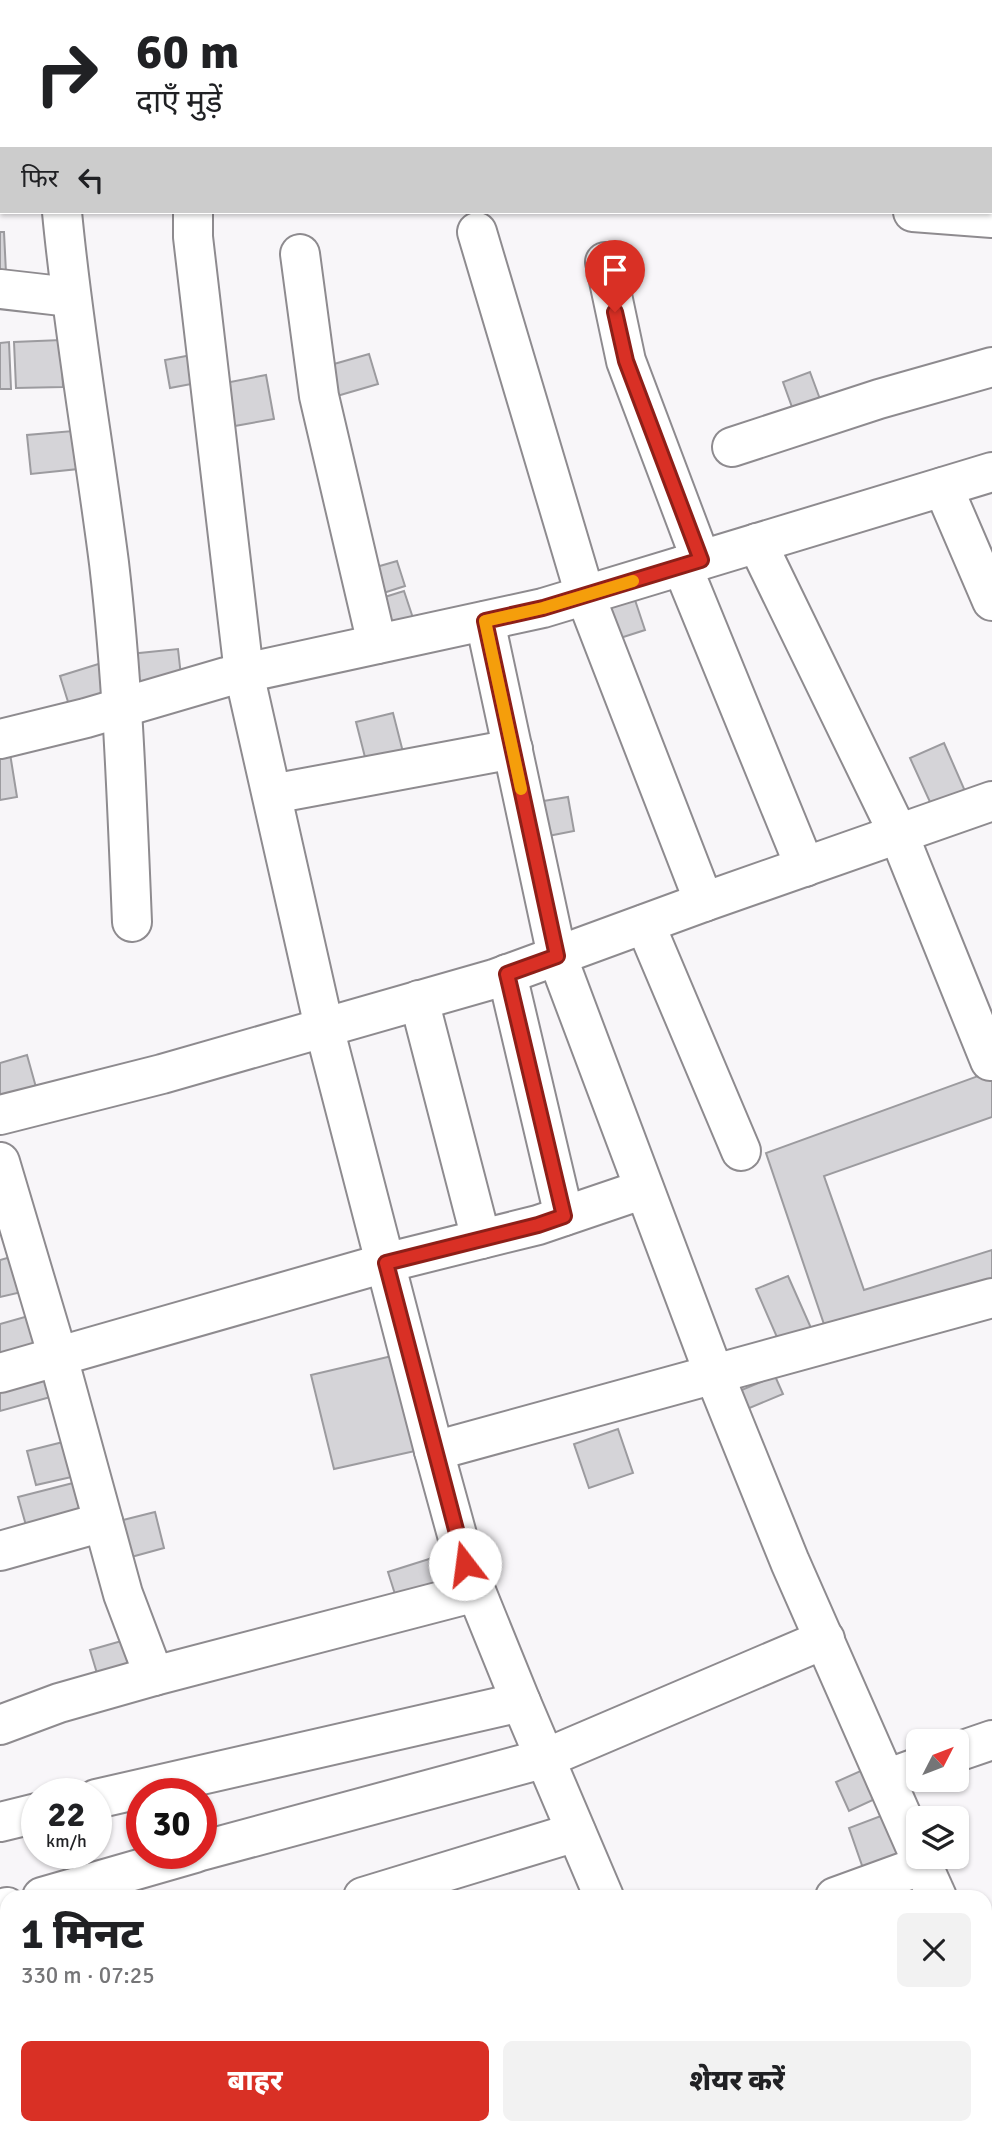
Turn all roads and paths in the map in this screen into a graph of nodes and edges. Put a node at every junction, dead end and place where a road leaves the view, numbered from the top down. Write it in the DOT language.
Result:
graph roads {
  1 [pos="62,214"];
  2 [pos="192,214"];
  3 [pos="940,214"];
  4 [pos="966,216"];
  5 [pos="477,232"];
  6 [pos="300,254"];
  7 [pos="605,262"];
  8 [pos="0,289"];
  9 [pos="70,298"];
  10 [pos="992,367"];
  11 [pos="732,447"];
  12 [pos="992,472"];
  13 [pos="943,487"];
  14 [pos="757,543"];
  15 [pos="691,563"];
  16 [pos="584,595"];
  17 [pos="992,600"];
  18 [pos="485,621"];
  19 [pos="377,644"];
  20 [pos="244,673"];
  21 [pos="124,707"];
  22 [pos="0,739"];
  23 [pos="513,750"];
  24 [pos="272,794"];
  25 [pos="992,801"];
  26 [pos="898,833"];
  27 [pos="805,867"];
  28 [pos="704,902"];
  29 [pos="132,922"];
  30 [pos="645,924"];
  31 [pos="557,956"];
  32 [pos="507,974"];
  33 [pos="419,1000"];
  34 [pos="324,1027"];
  35 [pos="990,1061"];
  36 [pos="0,1115"];
  37 [pos="741,1151"];
  38 [pos="0,1162"];
  39 [pos="644,1189"];
  40 [pos="564,1216"];
  41 [pos="481,1239"];
  42 [pos="386,1263"];
  43 [pos="992,1298"];
  44 [pos="58,1357"];
  45 [pos="0,1373"];
  46 [pos="714,1374"];
  47 [pos="434,1451"];
  48 [pos="103,1522"];
  49 [pos="0,1551"];
  50 [pos="476,1592"];
  51 [pos="825,1639"];
  52 [pos="153,1676"];
  53 [pos="521,1702"];
  54 [pos="0,1725"];
  55 [pos="992,1740"];
  56 [pos="970,1748"];
  57 [pos="546,1758"];
  58 [pos="902,1773"];
  59 [pos="112,1796"];
  60 [pos="910,1806"];
  61 [pos="21,1817"];
  62 [pos="0,1822"];
  63 [pos="576,1832"];
  64 [pos="217,1847"];
  65 [pos="139,1869"];
  66 [pos="921,1869"];
  67 [pos="66,1890"];
  68 [pos="386,1890"];
  69 [pos="601,1890"];
  70 [pos="856,1890"];
  1 -- 9 [label="street"];
  2 -- 20 [label="street"];
  3 -- 4 [label="street"];
  5 -- 16 [label="street"];
  6 -- 19 [label="street"];
  7 -- 15 [label="street"];
  8 -- 9 [label="street"];
  9 -- 21 [label="street"];
  10 -- 11 [label="street"];
  12 -- 13 [label="street"];
  13 -- 14 [label="street"];
  13 -- 17 [label="street"];
  14 -- 15 [label="street"];
  14 -- 26 [label="street"];
  15 -- 16 [label="street"];
  15 -- 27 [label="street"];
  16 -- 18 [label="street"];
  16 -- 28 [label="street"];
  18 -- 19 [label="street"];
  18 -- 23 [label="street"];
  19 -- 20 [label="street"];
  20 -- 21 [label="street"];
  20 -- 24 [label="street"];
  21 -- 22 [label="street"];
  21 -- 29 [label="street"];
  23 -- 24 [label="street"];
  23 -- 31 [label="street"];
  24 -- 34 [label="street"];
  25 -- 26 [label="street"];
  26 -- 27 [label="street"];
  26 -- 35 [label="street"];
  27 -- 28 [label="street"];
  28 -- 30 [label="street"];
  30 -- 31 [label="street"];
  30 -- 37 [label="street"];
  31 -- 32 [label="street"];
  31 -- 39 [label="street"];
  32 -- 33 [label="street"];
  32 -- 40 [label="street"];
  33 -- 34 [label="street"];
  33 -- 41 [label="street"];
  34 -- 36 [label="street"];
  34 -- 42 [label="street"];
  38 -- 44 [label="street"];
  39 -- 40 [label="street"];
  39 -- 46 [label="street"];
  40 -- 41 [label="street"];
  41 -- 42 [label="street"];
  42 -- 44 [label="street"];
  42 -- 47 [label="street"];
  43 -- 46 [label="street"];
  44 -- 45 [label="street"];
  44 -- 48 [label="street"];
  46 -- 47 [label="street"];
  46 -- 51 [label="street"];
  47 -- 50 [label="street"];
  48 -- 49 [label="street"];
  48 -- 52 [label="street"];
  50 -- 52 [label="street"];
  50 -- 53 [label="street"];
  51 -- 57 [label="street"];
  51 -- 58 [label="street"];
  52 -- 54 [label="street"];
  53 -- 57 [label="street"];
  53 -- 59 [label="street"];
  55 -- 56 [label="street"];
  57 -- 63 [label="street"];
  57 -- 64 [label="street"];
  58 -- 60 [label="street"];
  61 -- 62 [label="street"];
  63 -- 68 [label="street"];
  63 -- 69 [label="street"];
  65 -- 67 [label="street"];
  66 -- 70 [label="street"];
}
